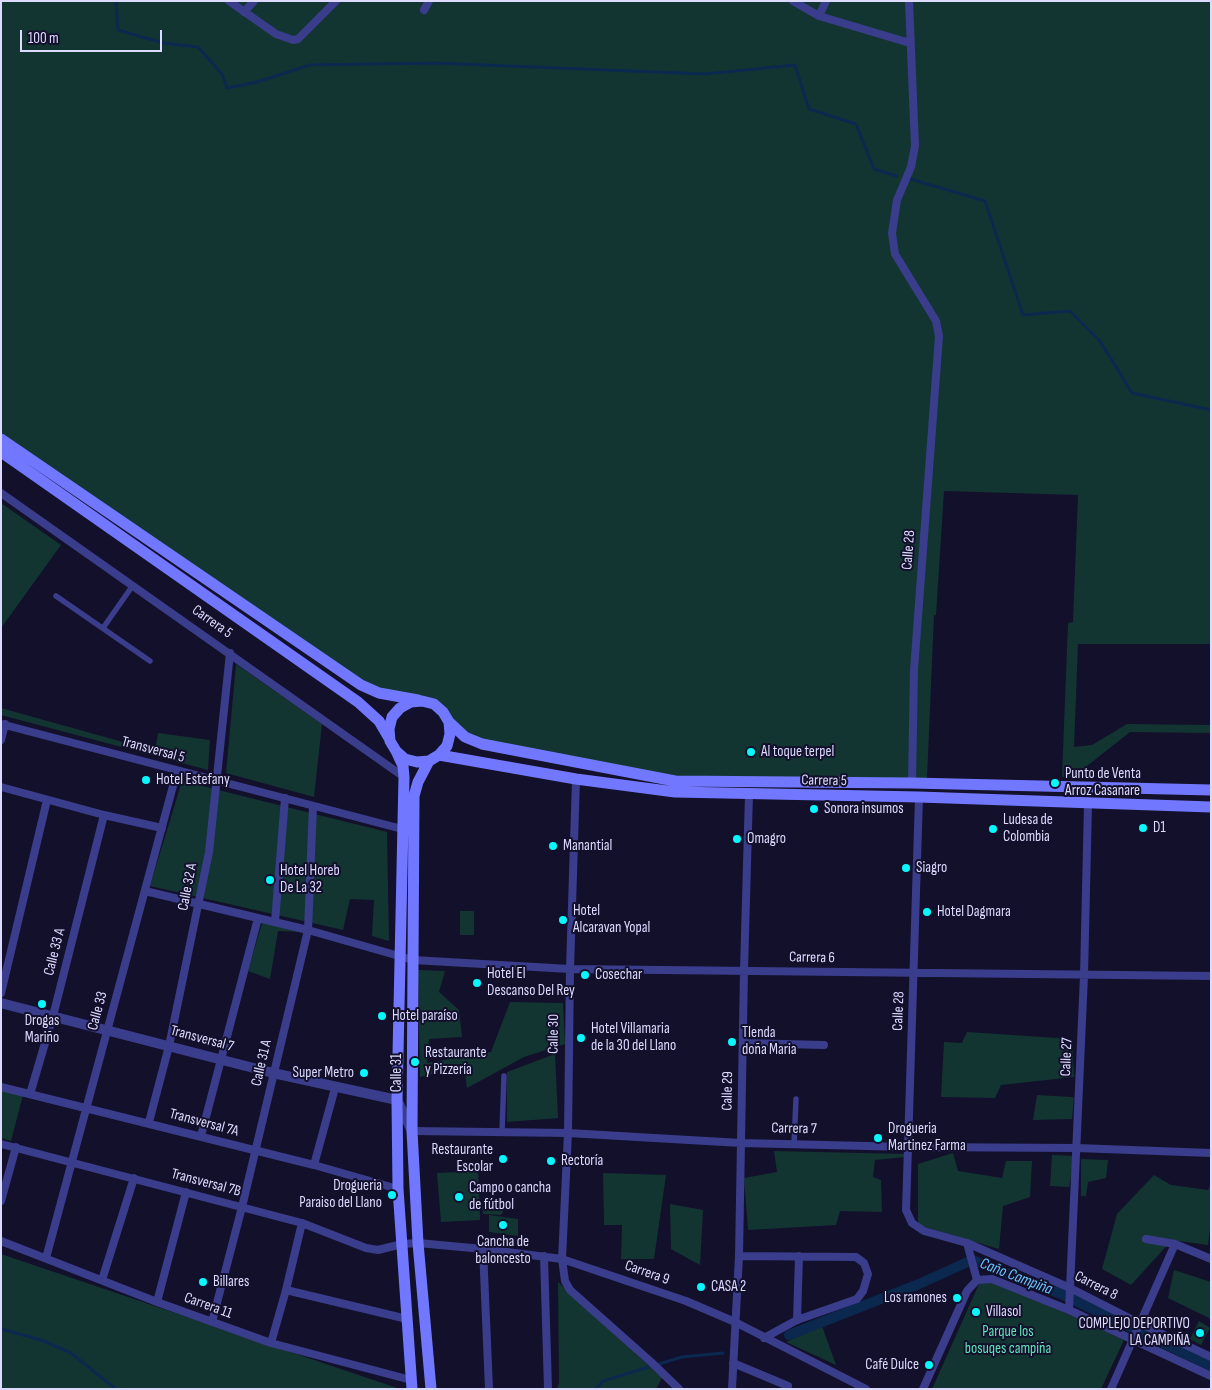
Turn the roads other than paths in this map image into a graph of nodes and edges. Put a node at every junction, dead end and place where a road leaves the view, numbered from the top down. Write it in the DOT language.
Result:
graph roads {
  1 [pos="230,1"];
  2 [pos="254,1"];
  3 [pos="336,1"];
  4 [pos="429,1"];
  5 [pos="793,1"];
  6 [pos="826,1"];
  7 [pos="909,1"];
  8 [pos="424,10"];
  9 [pos="244,12"];
  10 [pos="819,16"];
  11 [pos="910,44"];
  12 [pos="1,439"];
  13 [pos="1,452"];
  14 [pos="1,493"];
  15 [pos="131,588"];
  16 [pos="56,596"];
  17 [pos="103,628"];
  18 [pos="230,653"];
  19 [pos="150,660"];
  20 [pos="422,701"];
  21 [pos="449,722"];
  22 [pos="3,724"];
  23 [pos="1,740"];
  24 [pos="393,746"];
  25 [pos="434,758"];
  26 [pos="177,771"];
  27 [pos="404,777"];
  28 [pos="576,779"];
  29 [pos="216,780"];
  30 [pos="912,783"];
  31 [pos="1,787"];
  32 [pos="1211,790"];
  33 [pos="750,794"];
  34 [pos="919,797"];
  35 [pos="285,798"];
  36 [pos="47,800"];
  37 [pos="1088,804"];
  38 [pos="313,806"];
  39 [pos="1211,807"];
  40 [pos="104,815"];
  41 [pos="162,828"];
  42 [pos="403,830"];
  43 [pos="415,832"];
  44 [pos="145,891"];
  45 [pos="200,904"];
  46 [pos="258,918"];
  47 [pos="275,922"];
  48 [pos="308,930"];
  49 [pos="400,956"];
  50 [pos="412,960"];
  51 [pos="570,969"];
  52 [pos="744,970"];
  53 [pos="913,974"];
  54 [pos="1084,976"];
  55 [pos="1211,976"];
  56 [pos="1,994"];
  57 [pos="1,1002"];
  58 [pos="53,1016"];
  59 [pos="107,1030"];
  60 [pos="743,1043"];
  61 [pos="169,1046"];
  62 [pos="824,1046"];
  63 [pos="222,1060"];
  64 [pos="273,1073"];
  65 [pos="504,1076"];
  66 [pos="1,1087"];
  67 [pos="335,1088"];
  68 [pos="30,1094"];
  69 [pos="796,1099"];
  70 [pos="397,1100"];
  71 [pos="86,1108"];
  72 [pos="149,1122"];
  73 [pos="412,1131"];
  74 [pos="502,1132"];
  75 [pos="568,1133"];
  76 [pos="201,1136"];
  77 [pos="741,1143"];
  78 [pos="1,1144"];
  79 [pos="794,1144"];
  80 [pos="16,1147"];
  81 [pos="909,1147"];
  82 [pos="1077,1148"];
  83 [pos="256,1151"];
  84 [pos="1211,1153"];
  85 [pos="71,1162"];
  86 [pos="314,1164"];
  87 [pos="134,1178"];
  88 [pos="398,1189"];
  89 [pos="186,1192"];
  90 [pos="1,1201"];
  91 [pos="242,1207"];
  92 [pos="302,1223"];
  93 [pos="912,1223"];
  94 [pos="1146,1240"];
  95 [pos="1,1241"];
  96 [pos="418,1243"];
  97 [pos="967,1243"];
  98 [pos="402,1244"];
  99 [pos="1175,1244"];
  100 [pos="483,1249"];
  101 [pos="544,1256"];
  102 [pos="739,1256"];
  103 [pos="799,1256"];
  104 [pos="46,1258"];
  105 [pos="562,1259"];
  106 [pos="1211,1259"];
  107 [pos="102,1280"];
  108 [pos="976,1280"];
  109 [pos="286,1290"];
  110 [pos="1070,1290"];
  111 [pos="157,1302"];
  112 [pos="1069,1307"];
  113 [pos="407,1319"];
  114 [pos="798,1320"];
  115 [pos="212,1322"];
  116 [pos="735,1322"];
  117 [pos="1140,1326"];
  118 [pos="764,1338"];
  119 [pos="1134,1340"];
  120 [pos="271,1343"];
  121 [pos="1211,1357"];
  122 [pos="733,1363"];
  123 [pos="1211,1376"];
  124 [pos="670,1380"];
  125 [pos="412,1384"];
  126 [pos="788,1386"];
  127 [pos="431,1389"];
  128 [pos="489,1389"];
  129 [pos="548,1389"];
  130 [pos="666,1389"];
  131 [pos="679,1389"];
  132 [pos="732,1389"];
  133 [pos="866,1389"];
  134 [pos="923,1389"];
  135 [pos="1111,1389"];
  1 -- 9 [label="street"];
  2 -- 9 [label="street"];
  3 -- 9 [label="street"];
  4 -- 8 [label="street"];
  5 -- 10 [label="street"];
  6 -- 10 [label="street"];
  7 -- 11 [label="street"];
  10 -- 11 [label="street"];
  11 -- 30 [label="street, Calle 28"];
  12 -- 20 [label="main road"];
  13 -- 24 [label="main road, Carrera 5"];
  14 -- 18 [label="street, Carrera 5"];
  15 -- 17 [label="street"];
  16 -- 17 [label="street"];
  17 -- 19 [label="street"];
  18 -- 27 [label="street, Carrera 5"];
  18 -- 29 [label="street, Calle 32 A"];
  20 -- 21 [label="main road"];
  20 -- 24 [label="main road"];
  21 -- 25 [label="main road"];
  21 -- 30 [label="main road, Carrera 5"];
  22 -- 23 [label="street"];
  22 -- 26 [label="street, Transversal 5"];
  24 -- 25 [label="main road"];
  24 -- 27 [label="main road, Calle 31"];
  25 -- 28 [label="main road, Carrera 5"];
  25 -- 43 [label="main road, Calle 31"];
  26 -- 29 [label="street, Transversal 5"];
  26 -- 41 [label="street, Calle 33"];
  27 -- 42 [label="main road, Calle 31"];
  28 -- 33 [label="main road, Carrera 5"];
  28 -- 51 [label="street, Calle 30"];
  29 -- 35 [label="street, Transversal 5"];
  29 -- 45 [label="street, Calle 32 A"];
  30 -- 32 [label="main road, Carrera 5"];
  31 -- 36 [label="street"];
  33 -- 34 [label="main road, Carrera 5"];
  33 -- 52 [label="street, Calle 29"];
  34 -- 37 [label="main road, Carrera 5"];
  34 -- 53 [label="street, Calle 28"];
  35 -- 38 [label="street, Transversal 5"];
  35 -- 47 [label="street"];
  36 -- 40 [label="street"];
  36 -- 56 [label="street"];
  37 -- 39 [label="main road, Carrera 5"];
  37 -- 54 [label="street, Calle 27"];
  38 -- 42 [label="street, Transversal 5"];
  38 -- 48 [label="street, Calle 31 A"];
  40 -- 41 [label="street"];
  40 -- 58 [label="street, Calle 33 A"];
  41 -- 44 [label="street, Calle 33"];
  42 -- 43 [label="street, Transversal 5"];
  42 -- 49 [label="main road, Calle 31"];
  43 -- 50 [label="main road, Calle 31"];
  44 -- 45 [label="street, Carrera 6"];
  44 -- 59 [label="street, Calle 33"];
  45 -- 46 [label="street, Carrera 6"];
  45 -- 61 [label="street, Calle 32 A"];
  46 -- 47 [label="street, Carrera 6"];
  46 -- 63 [label="street"];
  47 -- 48 [label="street, Carrera 6"];
  48 -- 49 [label="street, Carrera 6"];
  48 -- 64 [label="street, Calle 31 A"];
  49 -- 50 [label="street, Carrera 6"];
  49 -- 70 [label="main road, Calle 31"];
  50 -- 51 [label="street, Carrera 6"];
  50 -- 73 [label="main road, Calle 31"];
  51 -- 52 [label="street, Carrera 6"];
  51 -- 75 [label="street, Calle 30"];
  52 -- 53 [label="street, Carrera 6"];
  52 -- 60 [label="street, Calle 29"];
  53 -- 54 [label="street, Carrera 6"];
  53 -- 81 [label="street, Calle 28"];
  54 -- 55 [label="street, Carrera 6"];
  54 -- 82 [label="street, Calle 27"];
  57 -- 58 [label="street, Transversal 7"];
  58 -- 59 [label="street, Transversal 7"];
  58 -- 68 [label="street, Calle 33 A"];
  59 -- 61 [label="street, Transversal 7"];
  59 -- 71 [label="street, Calle 33"];
  60 -- 62 [label="street"];
  60 -- 77 [label="street, Calle 29"];
  61 -- 63 [label="street, Transversal 7"];
  61 -- 72 [label="street, Calle 32 A"];
  63 -- 64 [label="street, Transversal 7"];
  63 -- 76 [label="street"];
  64 -- 67 [label="street, Transversal 7"];
  64 -- 83 [label="street, Calle 31 A"];
  65 -- 74 [label="street"];
  66 -- 68 [label="street, Transversal 7A"];
  67 -- 70 [label="street, Transversal 7"];
  67 -- 86 [label="street"];
  68 -- 71 [label="street, Transversal 7A"];
  69 -- 79 [label="street"];
  70 -- 73 [label="street"];
  70 -- 88 [label="main road, Calle 31"];
  71 -- 72 [label="street, Transversal 7A"];
  71 -- 85 [label="street, Calle 33"];
  72 -- 76 [label="street, Transversal 7A"];
  73 -- 74 [label="street, Carrera 7"];
  73 -- 96 [label="main road, Calle 31"];
  74 -- 75 [label="street, Carrera 7"];
  75 -- 77 [label="street, Carrera 7"];
  75 -- 105 [label="street, Calle 30"];
  76 -- 83 [label="street, Transversal 7A"];
  77 -- 79 [label="street, Carrera 7"];
  77 -- 102 [label="street, Calle 29"];
  78 -- 80 [label="street, Transversal 7B"];
  79 -- 81 [label="street, Carrera 7"];
  80 -- 85 [label="street, Transversal 7B"];
  80 -- 90 [label="street"];
  81 -- 82 [label="street, Carrera 7"];
  81 -- 93 [label="street, Calle 28"];
  82 -- 84 [label="street, Carrera 7"];
  82 -- 110 [label="street, Calle 27"];
  83 -- 86 [label="street, Transversal 7A"];
  83 -- 91 [label="street, Calle 31 A"];
  85 -- 87 [label="street, Transversal 7B"];
  85 -- 104 [label="street, Calle 33"];
  86 -- 88 [label="street, Transversal 7A"];
  87 -- 89 [label="street, Transversal 7B"];
  87 -- 107 [label="street"];
  88 -- 98 [label="main road, Calle 31"];
  89 -- 91 [label="street, Transversal 7B"];
  89 -- 111 [label="street"];
  91 -- 92 [label="street, Transversal 7B"];
  91 -- 115 [label="street, Calle 31 A"];
  92 -- 98 [label="street, Transversal 7B"];
  92 -- 109 [label="street"];
  93 -- 97 [label="street, Carrera 8"];
  94 -- 99 [label="street"];
  95 -- 104 [label="street, Carrera 11"];
  96 -- 98 [label="street, Carrera 9"];
  96 -- 100 [label="street, Carrera 9"];
  96 -- 127 [label="main road, Calle 31"];
  97 -- 108 [label="street"];
  97 -- 110 [label="street, Carrera 8"];
  98 -- 113 [label="main road, Calle 31"];
  99 -- 106 [label="street"];
  99 -- 117 [label="street"];
  100 -- 101 [label="street, Carrera 9"];
  100 -- 128 [label="street"];
  101 -- 105 [label="street, Carrera 9"];
  101 -- 129 [label="street"];
  102 -- 103 [label="street"];
  102 -- 116 [label="street, Calle 29"];
  103 -- 114 [label="street"];
  103 -- 114 [label="street"];
  104 -- 107 [label="street, Carrera 11"];
  105 -- 116 [label="street, Carrera 9"];
  105 -- 124 [label="street, Calle 30"];
  107 -- 111 [label="street, Carrera 11"];
  108 -- 112 [label="street"];
  108 -- 134 [label="street"];
  109 -- 113 [label="street"];
  109 -- 120 [label="street"];
  110 -- 112 [label="street, Calle 27"];
  110 -- 117 [label="street, Carrera 8"];
  111 -- 115 [label="street, Carrera 11"];
  112 -- 119 [label="street"];
  113 -- 125 [label="main road, Calle 31"];
  114 -- 118 [label="street"];
  115 -- 120 [label="street, Carrera 11"];
  116 -- 118 [label="street, Carrera 9"];
  116 -- 122 [label="street, Calle 29"];
  117 -- 119 [label="street"];
  117 -- 121 [label="street, Carrera 8"];
  118 -- 133 [label="street, Carrera 9"];
  119 -- 123 [label="street"];
  119 -- 135 [label="street"];
  120 -- 125 [label="street, Carrera 11"];
  122 -- 126 [label="street"];
  122 -- 132 [label="street, Calle 29"];
  124 -- 130 [label="street"];
  124 -- 131 [label="street, Calle 30"];
}
